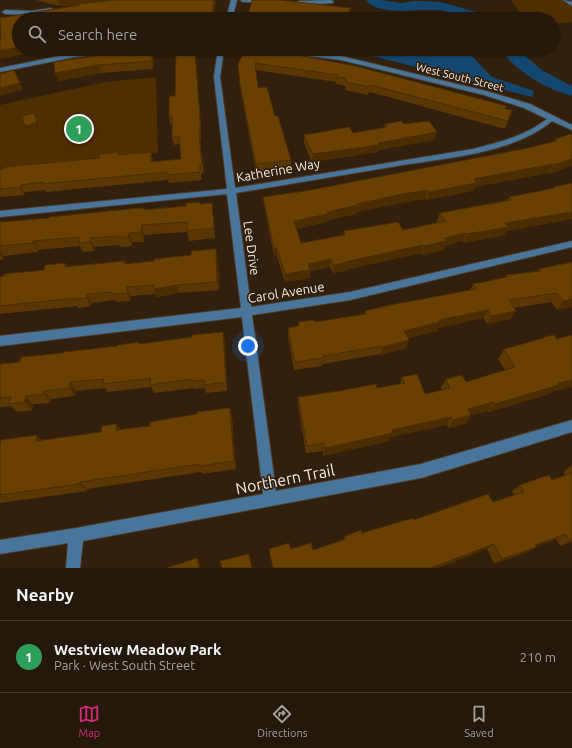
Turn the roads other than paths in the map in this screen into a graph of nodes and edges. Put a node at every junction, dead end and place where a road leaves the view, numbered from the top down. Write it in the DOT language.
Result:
graph roads {
  1 [pos="234,0"];
  2 [pos="243,0"];
  3 [pos="566,0"];
  4 [pos="275,2"];
  5 [pos="331,2"];
  6 [pos="289,3"];
  7 [pos="572,4"];
  8 [pos="54,10"];
  9 [pos="5,12"];
  10 [pos="12,12"];
  11 [pos="39,12"];
  12 [pos="231,12"];
  13 [pos="70,56"];
  14 [pos="221,56"];
  15 [pos="325,56"];
  16 [pos="0,70"];
  17 [pos="552,118"];
  18 [pos="572,128"];
  19 [pos="231,191"];
  20 [pos="0,214"];
  21 [pos="572,244"];
  22 [pos="247,312"];
  23 [pos="0,341"];
  24 [pos="572,426"];
  25 [pos="270,499"];
  26 [pos="76,535"];
  27 [pos="0,547"];
  28 [pos="73,568"];
  1 -- 12 [label="street"];
  2 -- 4 [label="street"];
  3 -- 7 [label="street"];
  5 -- 6 [label="street"];
  8 -- 11 [label="street"];
  9 -- 10 [label="street"];
  13 -- 16 [label="street"];
  14 -- 19 [label="street, Lee Drive"];
  15 -- 17 [label="street, West South Street"];
  17 -- 18 [label="street, West South Street"];
  17 -- 19 [label="street, Katherine Way"];
  19 -- 20 [label="street, Katherine Way"];
  19 -- 22 [label="street, Lee Drive"];
  21 -- 22 [label="street, Carol Avenue"];
  22 -- 23 [label="street, Carol Avenue"];
  22 -- 25 [label="street, Lee Drive"];
  24 -- 25 [label="street, Northern Trail"];
  25 -- 26 [label="street, Northern Trail"];
  26 -- 27 [label="street, Northern Trail"];
  26 -- 28 [label="street"];
}
